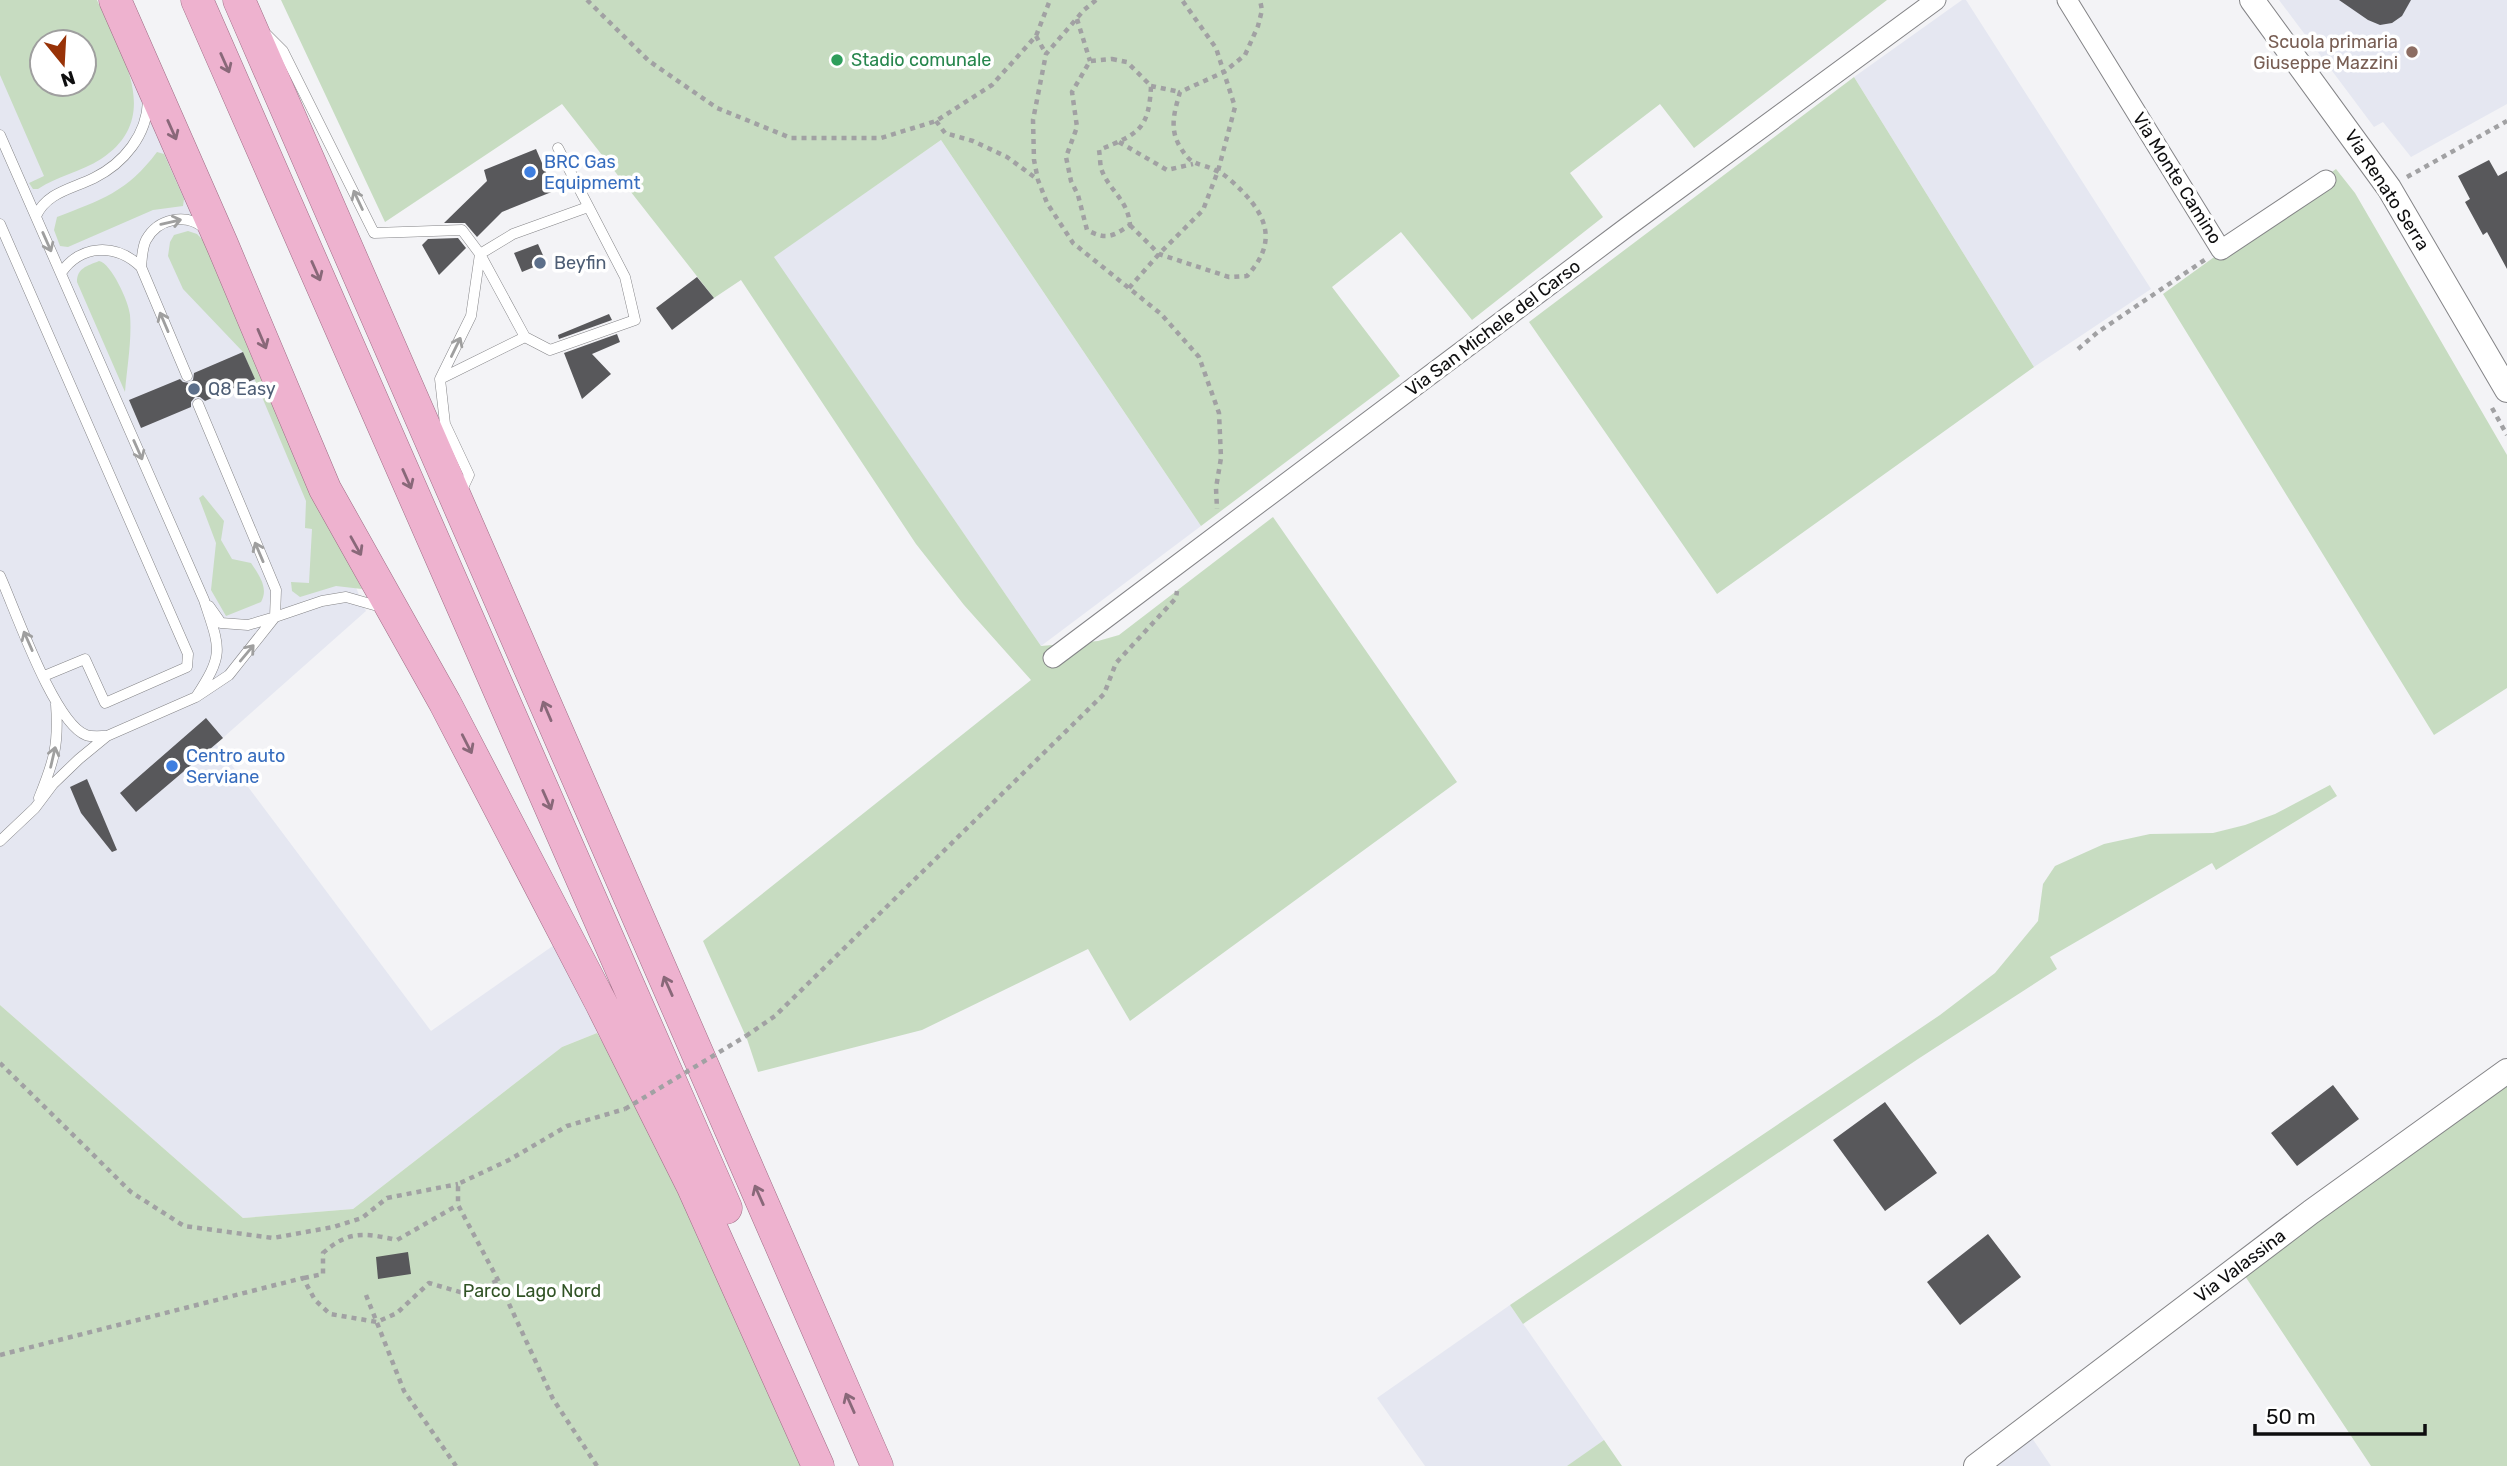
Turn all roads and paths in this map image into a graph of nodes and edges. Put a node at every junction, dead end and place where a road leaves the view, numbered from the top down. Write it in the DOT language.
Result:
graph roads {
  1 [pos="115,0"];
  2 [pos="197,0"];
  3 [pos="587,0"];
  4 [pos="1050,0"];
  5 [pos="1096,0"];
  6 [pos="1182,0"];
  7 [pos="1260,0"];
  8 [pos="1936,0"];
  9 [pos="2067,0"];
  10 [pos="2252,0"];
  11 [pos="241,6"];
  12 [pos="1077,19"];
  13 [pos="1036,36"];
  14 [pos="1046,54"];
  15 [pos="1090,61"];
  16 [pos="145,69"];
  17 [pos="1224,72"];
  18 [pos="1151,86"];
  19 [pos="1180,92"];
  20 [pos="936,121"];
  21 [pos="2507,121"];
  22 [pos="1,140"];
  23 [pos="1119,142"];
  24 [pos="558,148"];
  25 [pos="1193,164"];
  26 [pos="1218,171"];
  27 [pos="1038,180"];
  28 [pos="2326,180"];
  29 [pos="2389,188"];
  30 [pos="589,207"];
  31 [pos="36,216"];
  32 [pos="0,224"];
  33 [pos="1130,225"];
  34 [pos="222,244"];
  35 [pos="2221,250"];
  36 [pos="480,254"];
  37 [pos="1159,254"];
  38 [pos="141,267"];
  39 [pos="61,274"];
  40 [pos="1129,288"];
  41 [pos="525,337"];
  42 [pos="2078,349"];
  43 [pos="187,376"];
  44 [pos="440,379"];
  45 [pos="2497,395"];
  46 [pos="198,404"];
  47 [pos="2507,435"];
  48 [pos="457,501"];
  49 [pos="1207,543"];
  50 [pos="1181,563"];
  51 [pos="0,576"];
  52 [pos="204,600"];
  53 [pos="394,611"];
  54 [pos="275,617"];
  55 [pos="1053,658"];
  56 [pos="44,676"];
  57 [pos="196,697"];
  58 [pos="56,703"];
  59 [pos="107,736"];
  60 [pos="35,808"];
  61 [pos="0,841"];
  62 [pos="0,1063"];
  63 [pos="2507,1071"];
  64 [pos="458,1184"];
  65 [pos="458,1205"];
  66 [pos="303,1278"];
  67 [pos="498,1280"];
  68 [pos="366,1295"];
  69 [pos="377,1322"];
  70 [pos="0,1355"];
  71 [pos="456,1466"];
  72 [pos="597,1466"];
  73 [pos="818,1466"];
  74 [pos="839,1466"];
  75 [pos="877,1466"];
  76 [pos="1976,1466"];
  1 -- 16 [label="highway"];
  2 -- 74 [label="highway, one-way"];
  3 -- 20 [label="path"];
  4 -- 13 [label="path"];
  5 -- 12 [label="path"];
  6 -- 17 [label="path"];
  7 -- 17 [label="path"];
  8 -- 49 [label="street, Via San Michele del Carso"];
  9 -- 35 [label="street, Via Monte Camino"];
  10 -- 29 [label="street, Via Renato Serra"];
  36 -- 11 [label="lane, one-way"];
  11 -- 48 [label="highway"];
  12 -- 14 [label="path"];
  12 -- 15 [label="path"];
  13 -- 14 [label="path"];
  13 -- 20 [label="path"];
  14 -- 27 [label="path"];
  15 -- 18 [label="path"];
  15 -- 33 [label="path"];
  16 -- 31 [label="lane"];
  16 -- 34 [label="highway, one-way"];
  17 -- 19 [label="path"];
  17 -- 26 [label="path"];
  18 -- 19 [label="path"];
  18 -- 23 [label="path"];
  19 -- 25 [label="path"];
  20 -- 27 [label="path"];
  21 -- 29 [label="path"];
  22 -- 31 [label="lane"];
  23 -- 25 [label="path"];
  23 -- 33 [label="path"];
  24 -- 30 [label="lane"];
  25 -- 26 [label="path"];
  26 -- 37 [label="path"];
  26 -- 37 [label="path"];
  27 -- 40 [label="path"];
  28 -- 35 [label="street, Via Monte Camino"];
  29 -- 45 [label="street, Via Renato Serra"];
  30 -- 36 [label="lane"];
  30 -- 41 [label="lane"];
  31 -- 39 [label="lane, one-way"];
  32 -- 56 [label="lane"];
  33 -- 37 [label="path"];
  38 -- 34 [label="lane, one-way"];
  34 -- 53 [label="highway, one-way"];
  35 -- 42 [label="path"];
  36 -- 41 [label="lane"];
  44 -- 36 [label="lane, one-way"];
  37 -- 40 [label="path"];
  38 -- 39 [label="lane"];
  43 -- 38 [label="lane, one-way"];
  39 -- 52 [label="lane, one-way"];
  40 -- 49 [label="path"];
  41 -- 44 [label="lane"];
  44 -- 48 [label="lane"];
  45 -- 47 [label="path"];
  54 -- 46 [label="lane, one-way"];
  75 -- 48 [label="highway, one-way"];
  49 -- 50 [label="street, Via San Michele del Carso"];
  50 -- 55 [label="street, Via San Michele del Carso"];
  50 -- 64 [label="path, bridge"];
  56 -- 51 [label="lane, one-way"];
  52 -- 54 [label="lane"];
  52 -- 57 [label="lane"];
  53 -- 54 [label="lane"];
  53 -- 73 [label="highway, one-way"];
  57 -- 54 [label="lane, one-way"];
  56 -- 58 [label="lane"];
  57 -- 59 [label="lane"];
  58 -- 59 [label="lane"];
  60 -- 58 [label="lane, one-way"];
  59 -- 60 [label="lane"];
  60 -- 61 [label="lane"];
  62 -- 64 [label="path"];
  63 -- 76 [label="street, Via Valassina"];
  64 -- 65 [label="path"];
  65 -- 66 [label="path"];
  65 -- 67 [label="path"];
  66 -- 69 [label="path"];
  66 -- 70 [label="path"];
  67 -- 69 [label="path"];
  67 -- 72 [label="path"];
  68 -- 69 [label="path"];
  69 -- 71 [label="path"];
}
